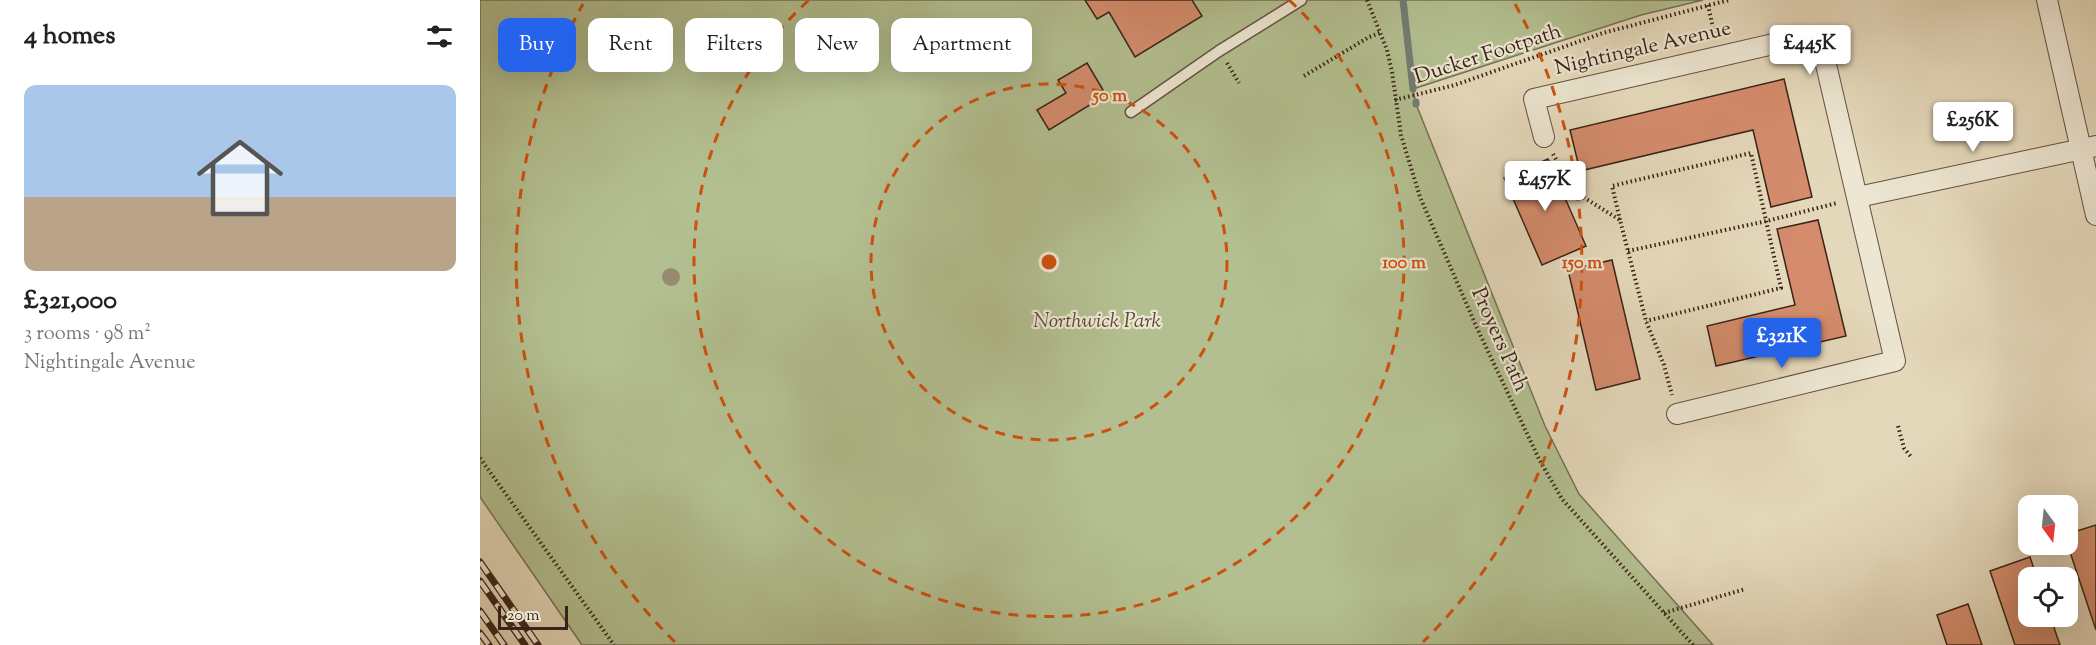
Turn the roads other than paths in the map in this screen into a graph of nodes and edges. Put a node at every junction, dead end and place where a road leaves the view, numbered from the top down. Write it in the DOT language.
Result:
graph roads {
  1 [pos="1301,0"];
  2 [pos="2047,0"];
  3 [pos="1131,112"];
  4 [pos="1544,137"];
  5 [pos="2088,147"];
  6 [pos="1858,197"];
  7 [pos="2096,214"];
  8 [pos="1677,414"];
  1 -- 3 [label="lane"];
  2 -- 5 [label="street"];
  4 -- 6 [label="street, Nightingale Avenue"];
  5 -- 6 [label="street"];
  5 -- 7 [label="street"];
  6 -- 8 [label="street, Nightingale Avenue"];
}
